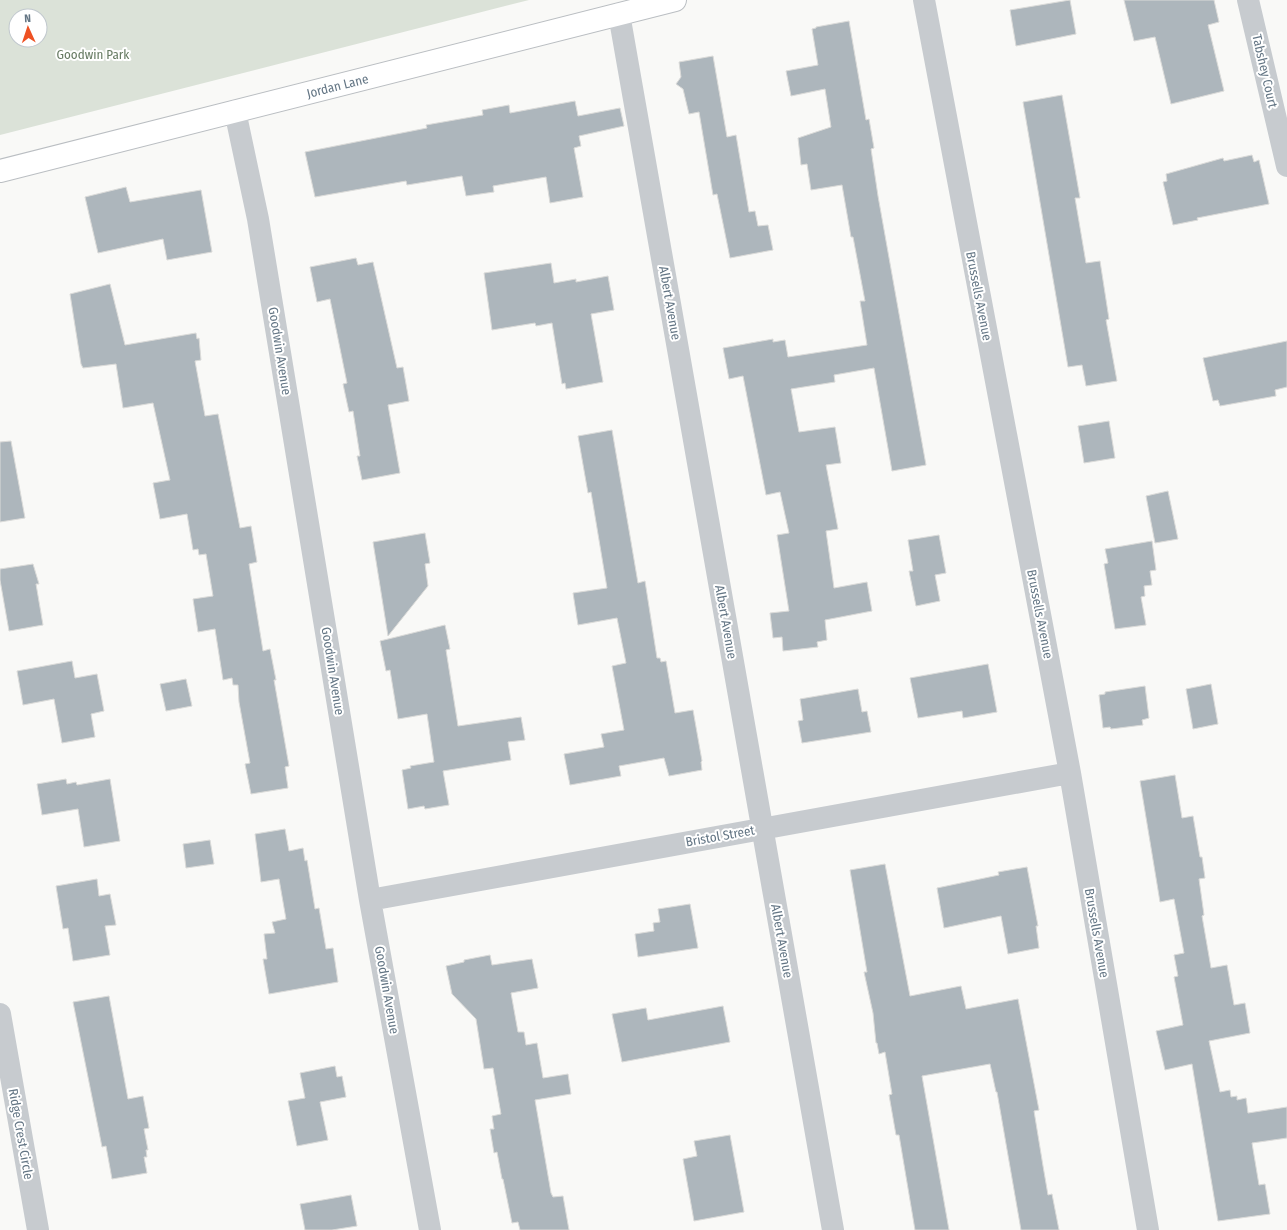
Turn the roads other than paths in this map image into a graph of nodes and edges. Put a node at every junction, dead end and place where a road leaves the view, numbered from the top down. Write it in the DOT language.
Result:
graph roads {
  1 [pos="675,0"];
  2 [pos="924,0"];
  3 [pos="1248,0"];
  4 [pos="619,14"];
  5 [pos="235,111"];
  6 [pos="1287,166"];
  7 [pos="0,171"];
  8 [pos="1070,773"];
  9 [pos="762,828"];
  10 [pos="370,900"];
  11 [pos="0,1014"];
  12 [pos="38,1230"];
  13 [pos="430,1230"];
  14 [pos="833,1230"];
  15 [pos="1148,1230"];
  1 -- 4 [label="main road, Jordan Lane"];
  2 -- 8 [label="street, Brussells Avenue"];
  3 -- 6 [label="street, Tabshey Court"];
  4 -- 5 [label="main road, Jordan Lane"];
  4 -- 9 [label="street, Albert Avenue"];
  5 -- 7 [label="main road, Jordan Lane"];
  5 -- 10 [label="street, Goodwin Avenue"];
  8 -- 9 [label="street, Bristol Street"];
  8 -- 15 [label="street, Brussells Avenue"];
  9 -- 10 [label="street, Bristol Street"];
  9 -- 14 [label="street, Albert Avenue"];
  10 -- 13 [label="street, Goodwin Avenue"];
  11 -- 12 [label="street, Ridge Crest Circle"];
}
